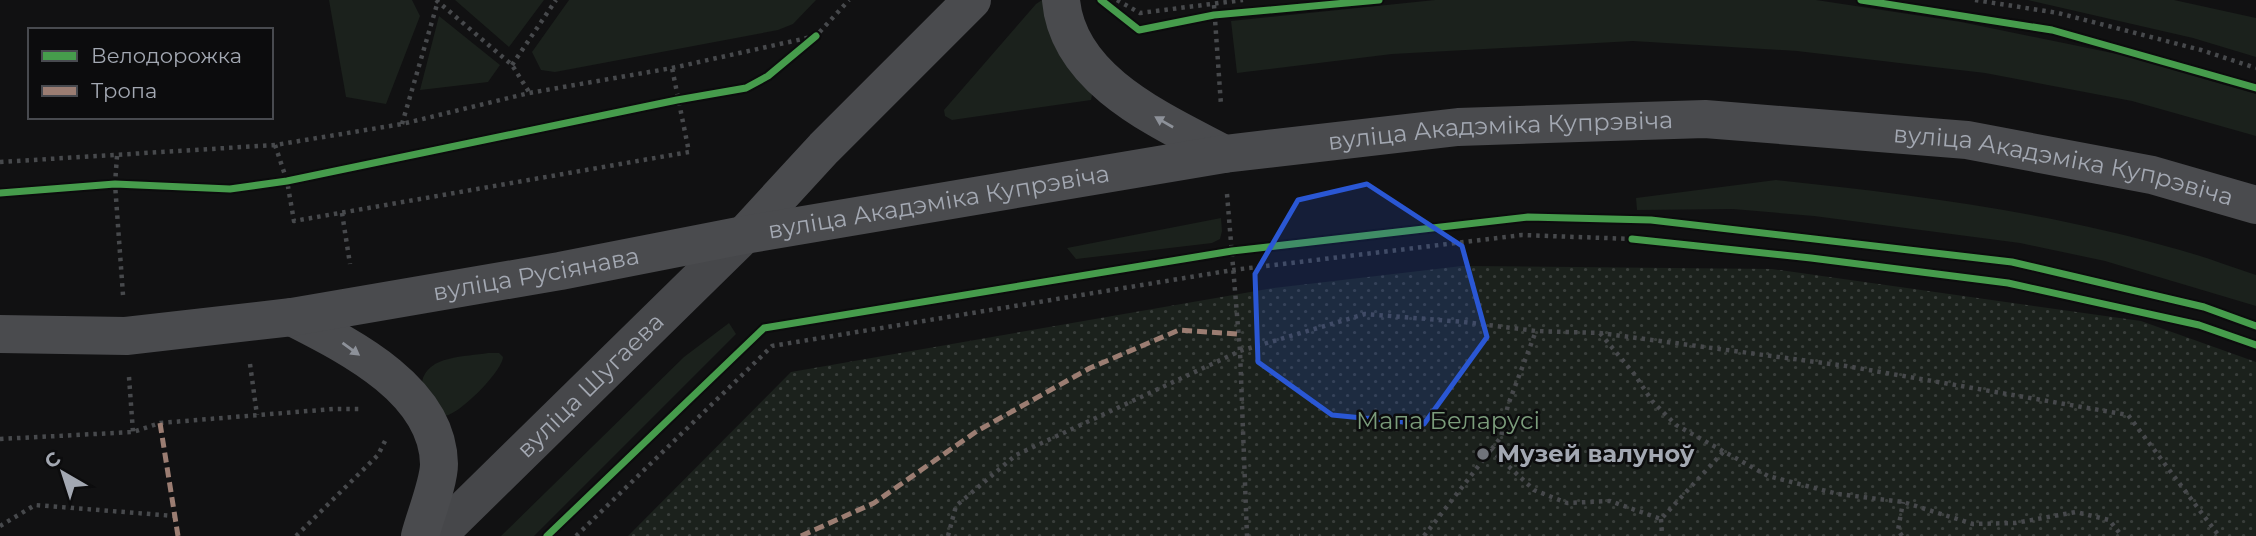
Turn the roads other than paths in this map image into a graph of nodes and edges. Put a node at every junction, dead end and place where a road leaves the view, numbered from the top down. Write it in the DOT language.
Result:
graph roads {
  1 [pos="972,0"];
  2 [pos="1062,0"];
  3 [pos="1224,154"];
  4 [pos="2256,205"];
  5 [pos="744,235"];
  6 [pos="292,317"];
  7 [pos="0,334"];
  8 [pos="420,536"];
  9 [pos="437,536"];
  1 -- 5 [label="main road"];
  3 -- 2 [label="main road, one-way"];
  3 -- 4 [label="main road, вуліца Акадэміка Купрэвіча"];
  3 -- 5 [label="main road, вуліца Акадэміка Купрэвіча"];
  5 -- 6 [label="main road, вуліца Русіянава"];
  5 -- 9 [label="street, вуліца Шугаева"];
  6 -- 7 [label="main road, вуліца Русіянава"];
  6 -- 8 [label="main road, one-way"];
}
